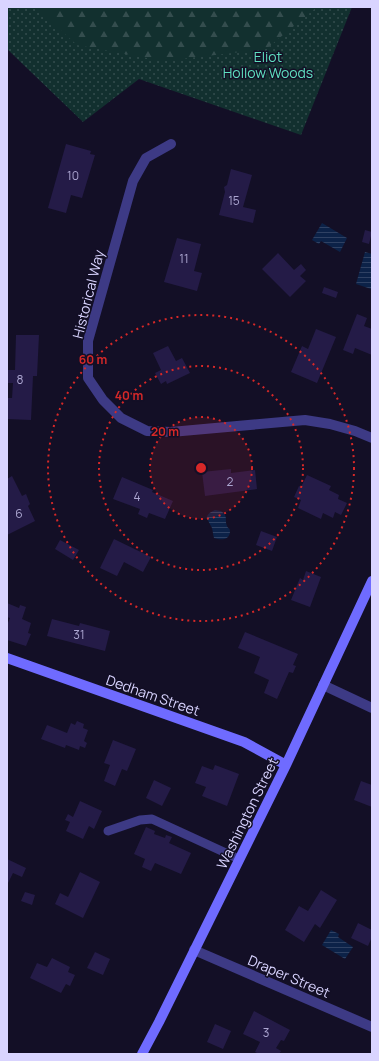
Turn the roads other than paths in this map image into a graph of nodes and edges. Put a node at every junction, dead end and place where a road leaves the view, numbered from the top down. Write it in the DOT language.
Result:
graph roads {
  1 [pos="171,144"];
  2 [pos="372,438"];
  3 [pos="372,581"];
  4 [pos="7,658"];
  5 [pos="323,685"];
  6 [pos="372,708"];
  7 [pos="286,765"];
  8 [pos="108,831"];
  9 [pos="239,859"];
  10 [pos="194,950"];
  11 [pos="372,1027"];
  12 [pos="142,1054"];
  1 -- 2 [label="street, Historical Way"];
  3 -- 5 [label="main road, Washington Street"];
  4 -- 7 [label="main road, Dedham Street"];
  5 -- 6 [label="street"];
  5 -- 7 [label="main road, Washington Street"];
  7 -- 9 [label="main road, Washington Street"];
  8 -- 9 [label="lane"];
  9 -- 10 [label="main road, Washington Street"];
  10 -- 11 [label="street, Draper Street"];
  10 -- 12 [label="main road, Washington Street"];
}
